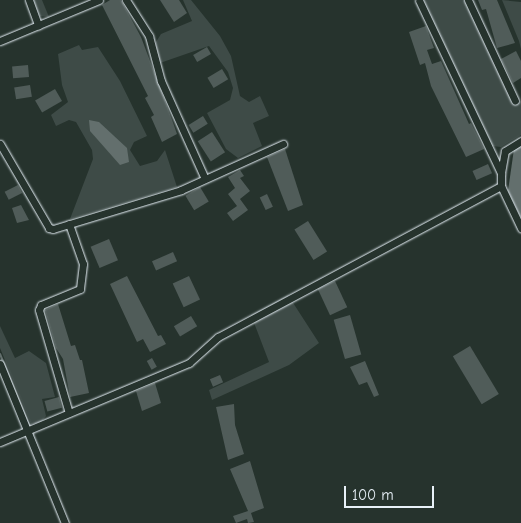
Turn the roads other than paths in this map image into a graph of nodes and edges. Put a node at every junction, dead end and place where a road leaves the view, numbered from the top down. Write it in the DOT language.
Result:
graph roads {
  1 [pos="29,0"];
  2 [pos="99,0"];
  3 [pos="126,0"];
  4 [pos="419,0"];
  5 [pos="468,0"];
  6 [pos="38,25"];
  7 [pos="0,41"];
  8 [pos="515,101"];
  9 [pos="521,141"];
  10 [pos="0,144"];
  11 [pos="283,144"];
  12 [pos="501,173"];
  13 [pos="205,179"];
  14 [pos="501,186"];
  15 [pos="69,224"];
  16 [pos="521,228"];
  17 [pos="0,364"];
  18 [pos="70,413"];
  19 [pos="28,431"];
  20 [pos="0,442"];
  21 [pos="65,523"];
  1 -- 6 [label="street"];
  2 -- 6 [label="street"];
  3 -- 13 [label="street"];
  4 -- 12 [label="street"];
  5 -- 8 [label="street"];
  6 -- 7 [label="street"];
  9 -- 12 [label="street"];
  10 -- 15 [label="street"];
  11 -- 13 [label="street"];
  12 -- 14 [label="street"];
  13 -- 15 [label="street"];
  14 -- 16 [label="street"];
  14 -- 18 [label="street"];
  15 -- 18 [label="street"];
  17 -- 19 [label="street"];
  18 -- 19 [label="street"];
  19 -- 20 [label="street"];
  19 -- 21 [label="street"];
}
